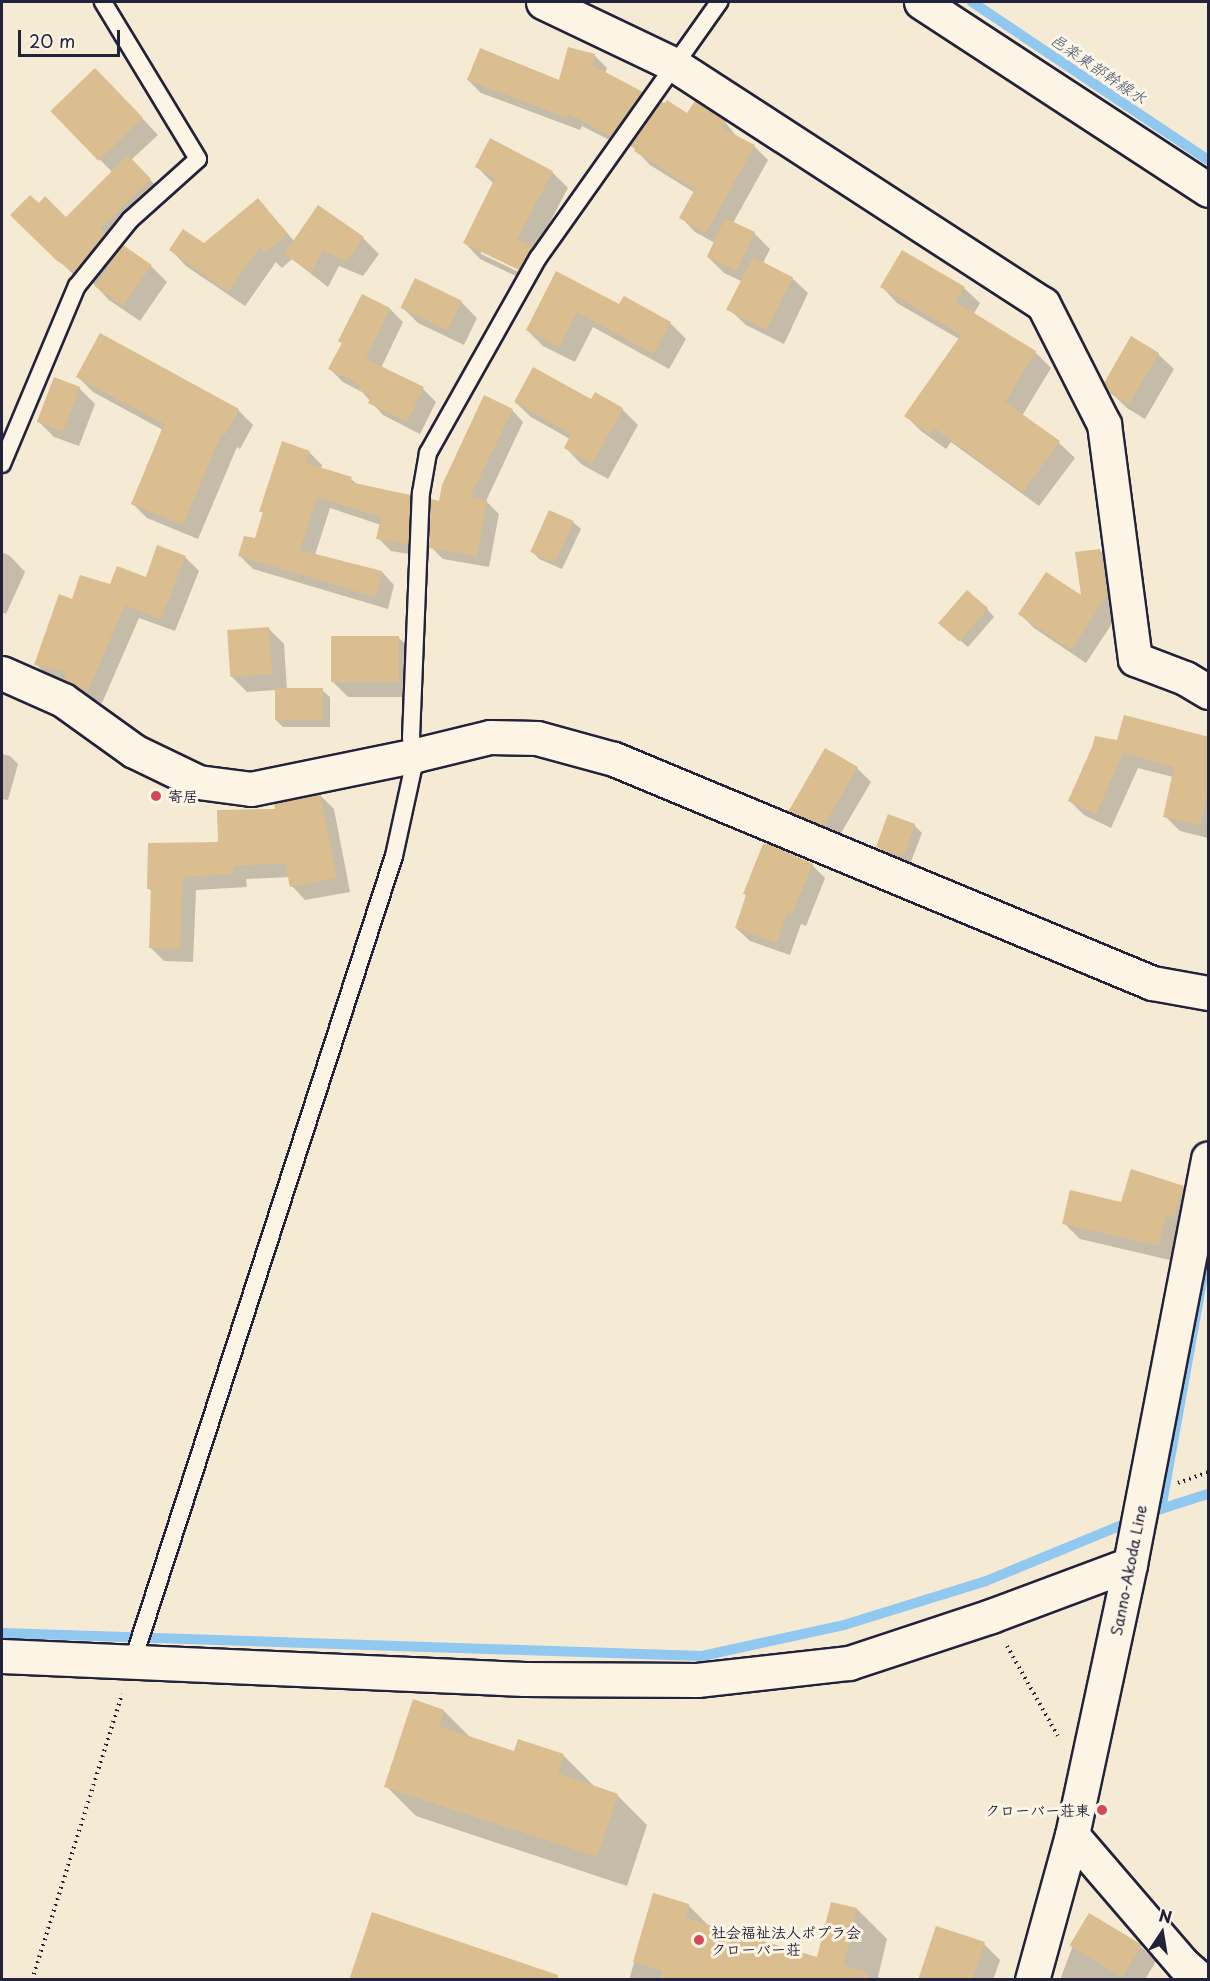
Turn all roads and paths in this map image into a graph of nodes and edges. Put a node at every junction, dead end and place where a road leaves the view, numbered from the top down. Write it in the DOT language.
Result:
graph roads {
  1 [pos="103,2"];
  2 [pos="543,2"];
  3 [pos="719,2"];
  4 [pos="921,2"];
  5 [pos="673,64"];
  6 [pos="1209,190"];
  7 [pos="2,464"];
  8 [pos="2,672"];
  9 [pos="1209,692"];
  10 [pos="416,755"];
  11 [pos="1209,993"];
  12 [pos="1209,1158"];
  13 [pos="1130,1564"];
  14 [pos="991,1616"];
  15 [pos="2,1656"];
  16 [pos="133,1660"];
  17 [pos="1083,1783"];
  18 [pos="1072,1835"];
  19 [pos="32,1980"];
  20 [pos="1032,1980"];
  21 [pos="1201,1980"];
  1 -- 7 [label="lane"];
  2 -- 5 [label="street"];
  3 -- 5 [label="lane"];
  4 -- 6 [label="street"];
  5 -- 9 [label="street"];
  5 -- 10 [label="lane"];
  8 -- 10 [label="street"];
  10 -- 11 [label="street"];
  10 -- 16 [label="lane"];
  12 -- 13 [label="street, Sanno-Akoda Line"];
  13 -- 14 [label="street"];
  13 -- 17 [label="street, Sanno-Akoda Line"];
  14 -- 16 [label="street"];
  14 -- 17 [label="path"];
  15 -- 16 [label="street"];
  16 -- 19 [label="path"];
  17 -- 18 [label="street, Sanno-Akoda Line"];
  18 -- 20 [label="street, Sanno-Akoda Line"];
  18 -- 21 [label="street"];
}
